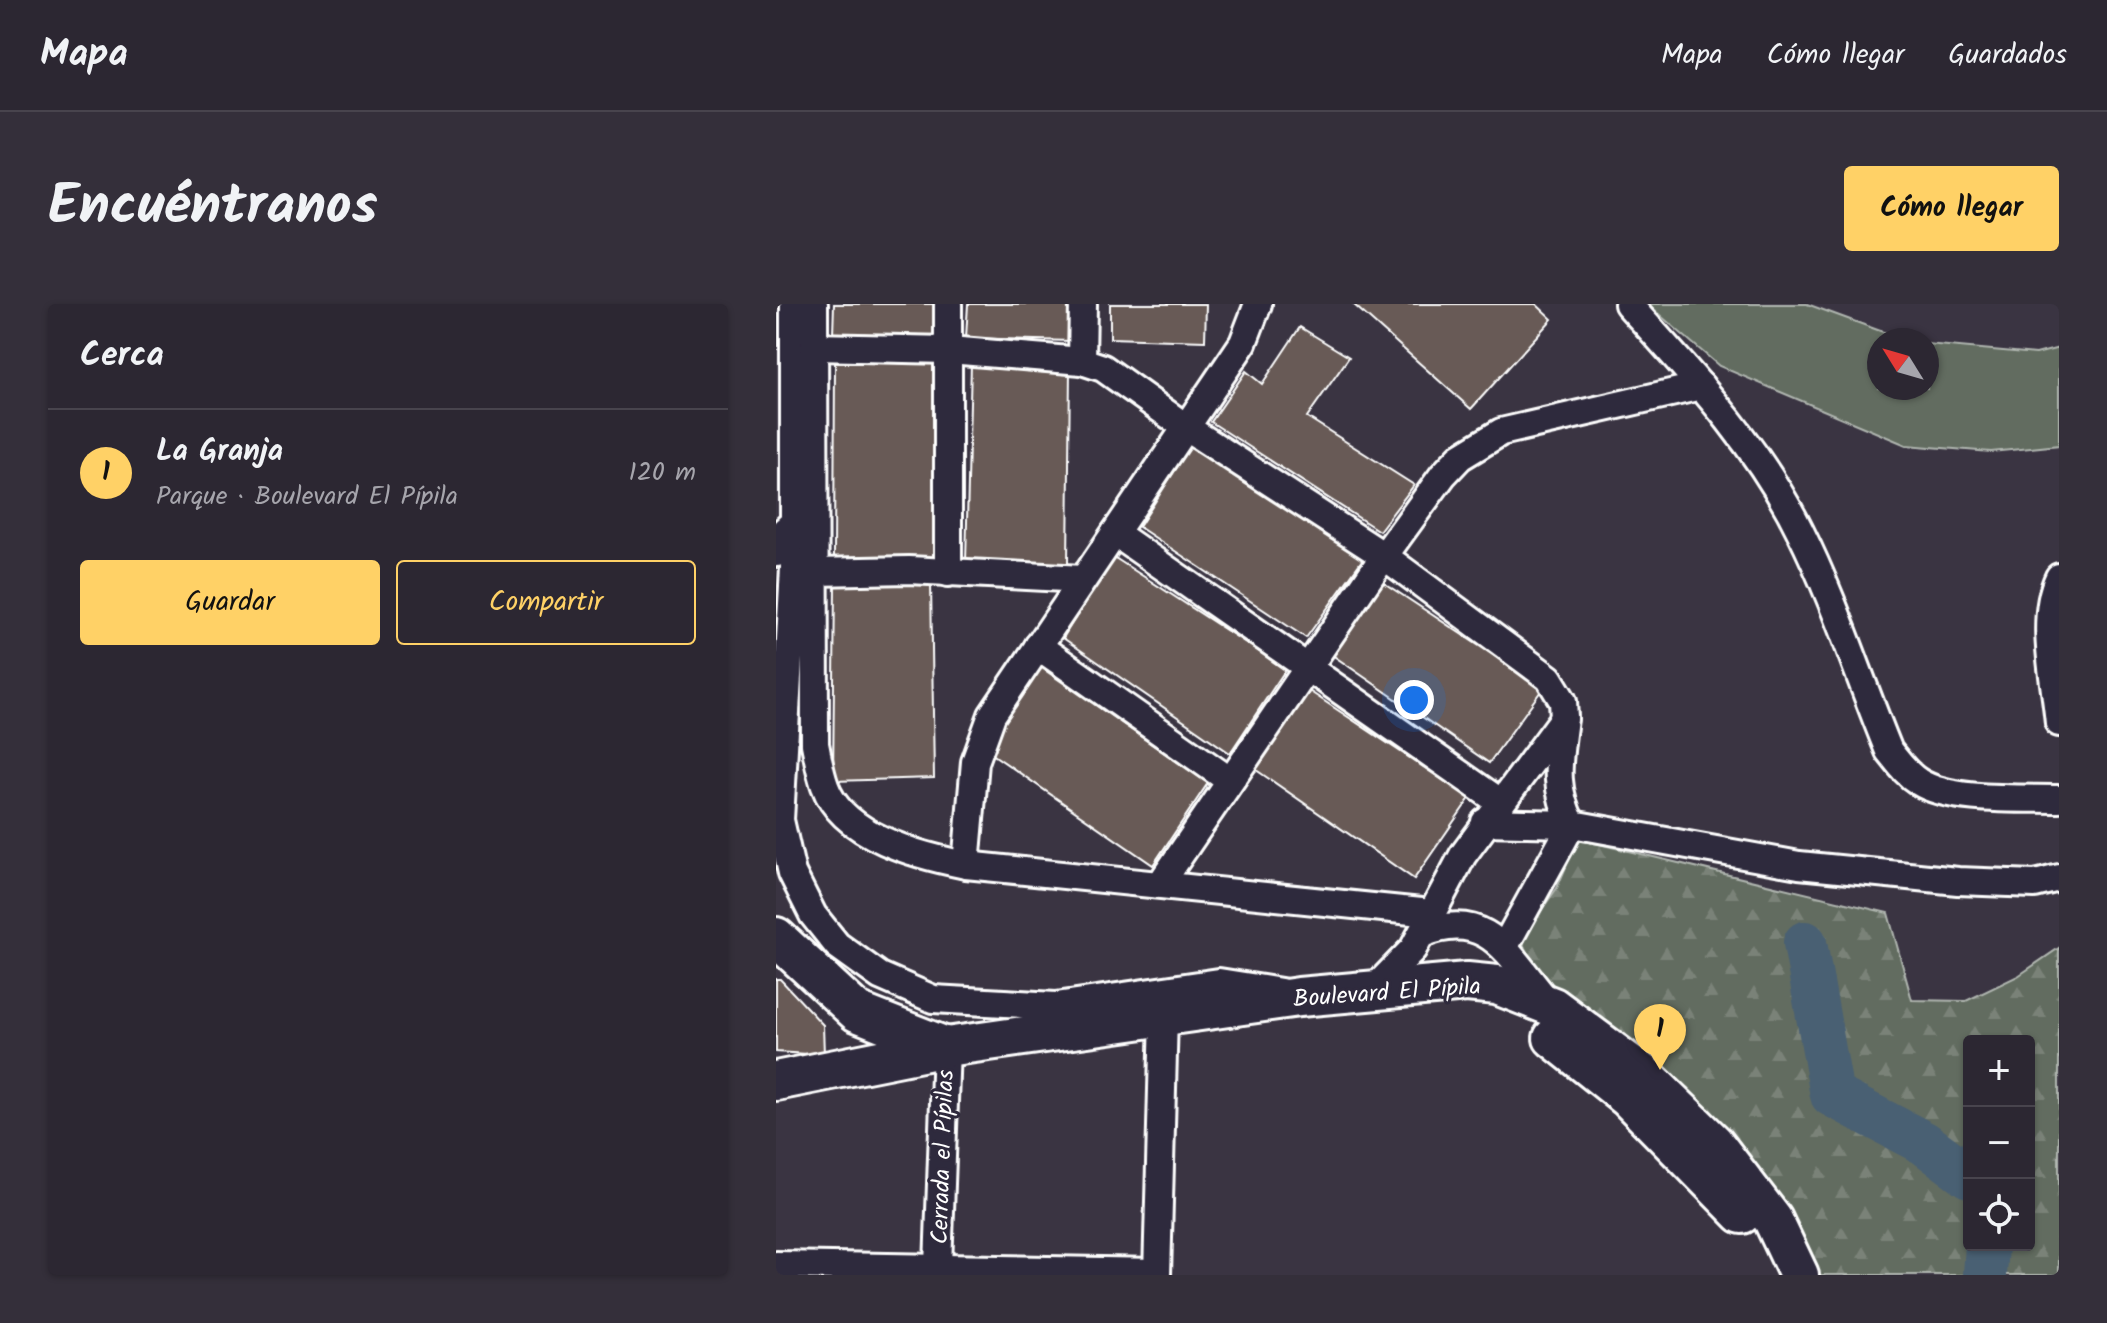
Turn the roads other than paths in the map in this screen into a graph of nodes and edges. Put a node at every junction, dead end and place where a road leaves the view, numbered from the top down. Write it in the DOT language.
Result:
graph roads {
  1 [pos="794,304"];
  2 [pos="814,304"];
  3 [pos="948,304"];
  4 [pos="1083,304"];
  5 [pos="1258,304"];
  6 [pos="1628,304"];
  7 [pos="814,347"];
  8 [pos="949,350"];
  9 [pos="1082,361"];
  10 [pos="1701,386"];
  11 [pos="1187,428"];
  12 [pos="1115,533"];
  13 [pos="785,539"];
  14 [pos="1384,556"];
  15 [pos="815,572"];
  16 [pos="948,573"];
  17 [pos="2059,577"];
  18 [pos="1083,579"];
  19 [pos="1038,646"];
  20 [pos="1308,669"];
  21 [pos="1564,718"];
  22 [pos="2059,723"];
  23 [pos="1229,780"];
  24 [pos="2059,799"];
  25 [pos="1492,812"];
  26 [pos="1572,824"];
  27 [pos="966,865"];
  28 [pos="2059,878"];
  29 [pos="1161,883"];
  30 [pos="1427,923"];
  31 [pos="776,937"];
  32 [pos="1505,946"];
  33 [pos="1299,997"];
  34 [pos="1375,997"];
  35 [pos="1553,1007"];
  36 [pos="1164,1023"];
  37 [pos="946,1047"];
  38 [pos="776,1081"];
  39 [pos="776,1265"];
  40 [pos="938,1266"];
  41 [pos="1157,1273"];
  42 [pos="1776,1275"];
  43 [pos="1799,1275"];
  1 -- 13 [label="street"];
  2 -- 7 [label="street"];
  3 -- 8 [label="street"];
  4 -- 9 [label="street"];
  5 -- 11 [label="street"];
  6 -- 10 [label="street"];
  7 -- 8 [label="street"];
  7 -- 15 [label="street"];
  8 -- 9 [label="street"];
  8 -- 16 [label="street"];
  9 -- 11 [label="street"];
  10 -- 14 [label="street"];
  10 -- 24 [label="street"];
  11 -- 12 [label="street"];
  11 -- 14 [label="street"];
  12 -- 18 [label="street"];
  12 -- 20 [label="street"];
  13 -- 33 [label="street"];
  14 -- 20 [label="street"];
  14 -- 21 [label="street"];
  15 -- 16 [label="street"];
  15 -- 27 [label="street"];
  16 -- 18 [label="street"];
  17 -- 22 [label="street"];
  18 -- 19 [label="street"];
  19 -- 23 [label="street"];
  19 -- 27 [label="street"];
  20 -- 23 [label="street"];
  20 -- 25 [label="street"];
  21 -- 25 [label="street"];
  21 -- 26 [label="street"];
  23 -- 29 [label="street"];
  25 -- 26 [label="street"];
  25 -- 30 [label="street"];
  26 -- 28 [label="street"];
  26 -- 32 [label="street"];
  27 -- 29 [label="street"];
  29 -- 30 [label="street"];
  30 -- 32 [label="street"];
  30 -- 34 [label="street"];
  31 -- 37 [label="street, Boulevard El Pípila"];
  32 -- 35 [label="street"];
  33 -- 34 [label="street, Boulevard El Pípila"];
  33 -- 36 [label="street, Boulevard El Pípila"];
  34 -- 35 [label="street, Boulevard El Pípila"];
  34 -- 36 [label="street, Boulevard El Pípila"];
  34 -- 42 [label="street, Boulevard El Pípila"];
  35 -- 43 [label="street, Boulevard El Pípila"];
  36 -- 37 [label="street, Boulevard El Pípila"];
  36 -- 41 [label="street"];
  37 -- 38 [label="street, Boulevard El Pípila"];
  37 -- 40 [label="street, Cerrada el Pípilas"];
  39 -- 40 [label="street"];
  40 -- 41 [label="street"];
}
